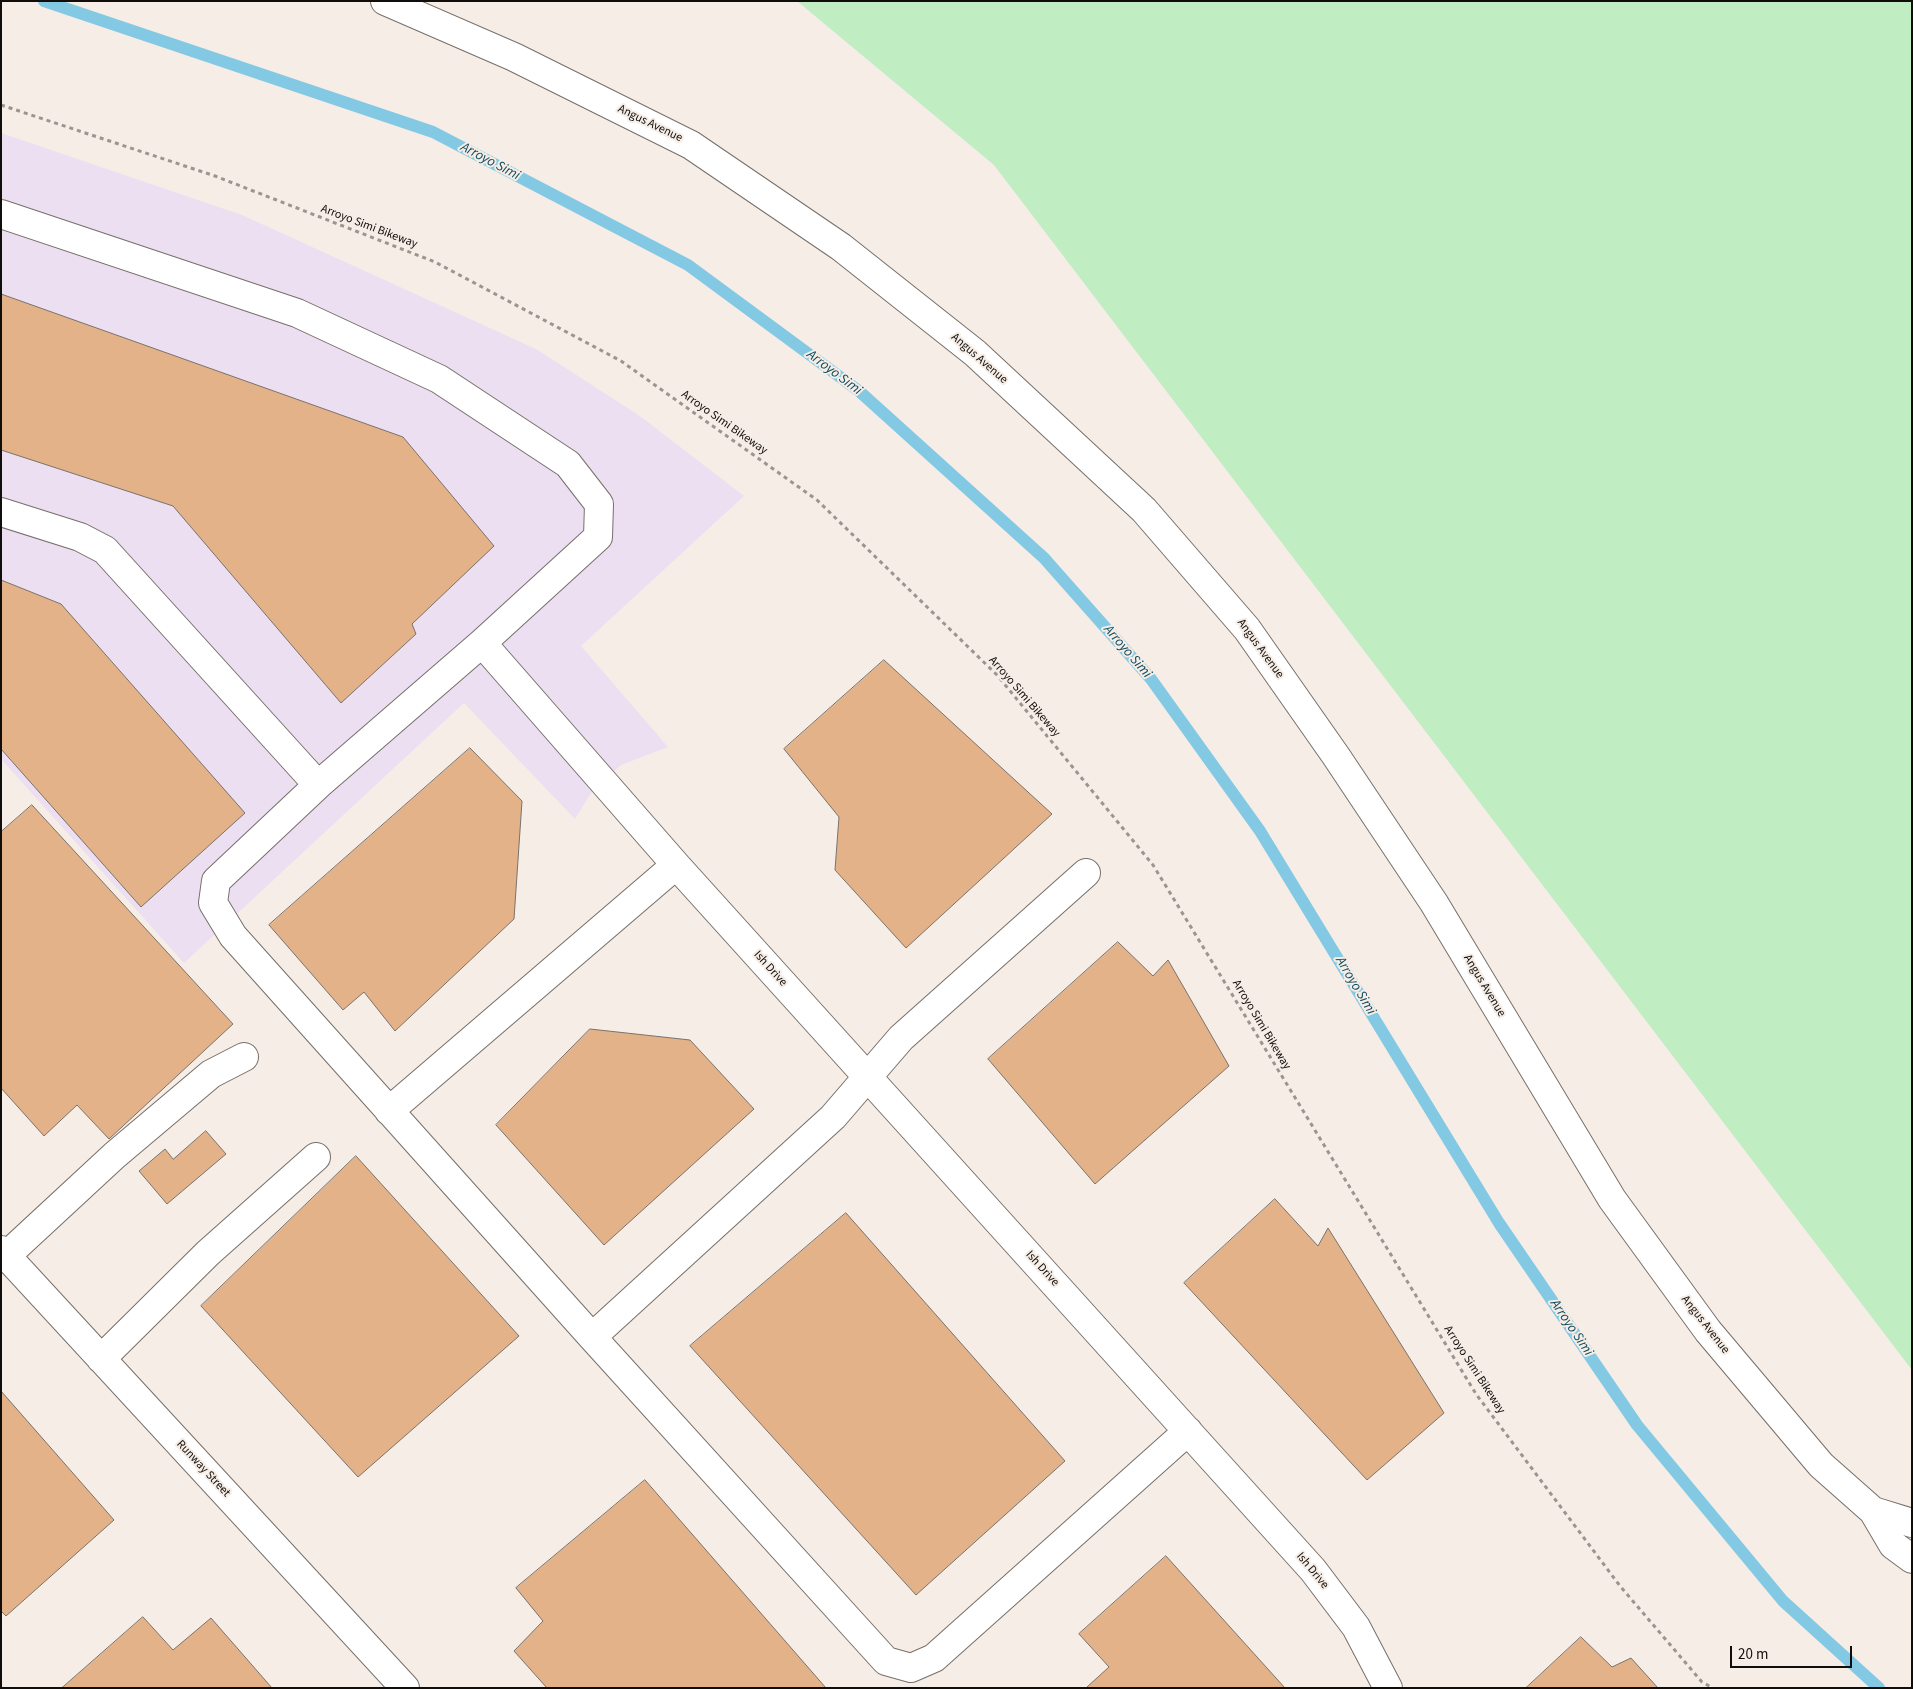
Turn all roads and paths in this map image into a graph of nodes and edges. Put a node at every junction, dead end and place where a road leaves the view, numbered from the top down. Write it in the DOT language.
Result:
graph roads {
  1 [pos="386,1"];
  2 [pos="1,105"];
  3 [pos="1,214"];
  4 [pos="1,512"];
  5 [pos="482,643"];
  6 [pos="318,785"];
  7 [pos="676,865"];
  8 [pos="1086,874"];
  9 [pos="244,1057"];
  10 [pos="867,1076"];
  11 [pos="389,1111"];
  12 [pos="316,1157"];
  13 [pos="4,1253"];
  14 [pos="592,1337"];
  15 [pos="101,1359"];
  16 [pos="1188,1431"];
  17 [pos="1873,1511"];
  18 [pos="1912,1523"];
  19 [pos="1912,1559"];
  20 [pos="1702,1682"];
  21 [pos="405,1688"];
  22 [pos="1388,1688"];
  23 [pos="1707,1688"];
  24 [pos="1712,1688"];
  1 -- 17 [label="street, Angus Avenue"];
  2 -- 20 [label="path, Arroyo Simi Bikeway"];
  3 -- 5 [label="street"];
  4 -- 6 [label="street"];
  5 -- 6 [label="street"];
  5 -- 7 [label="street, Ish Drive"];
  6 -- 11 [label="street"];
  7 -- 10 [label="street, Ish Drive"];
  7 -- 11 [label="street"];
  8 -- 10 [label="street"];
  9 -- 13 [label="street"];
  10 -- 14 [label="street"];
  10 -- 16 [label="street, Ish Drive"];
  11 -- 14 [label="street"];
  12 -- 15 [label="street"];
  13 -- 15 [label="street, Runway Street"];
  14 -- 16 [label="street"];
  15 -- 21 [label="street, Runway Street"];
  16 -- 22 [label="street, Ish Drive"];
  17 -- 18 [label="street, Angus Avenue"];
  17 -- 19 [label="street"];
  20 -- 23 [label="path, Arroyo Simi Bikeway"];
  20 -- 24 [label="path, Arroyo Simi Bikeway"];
}
